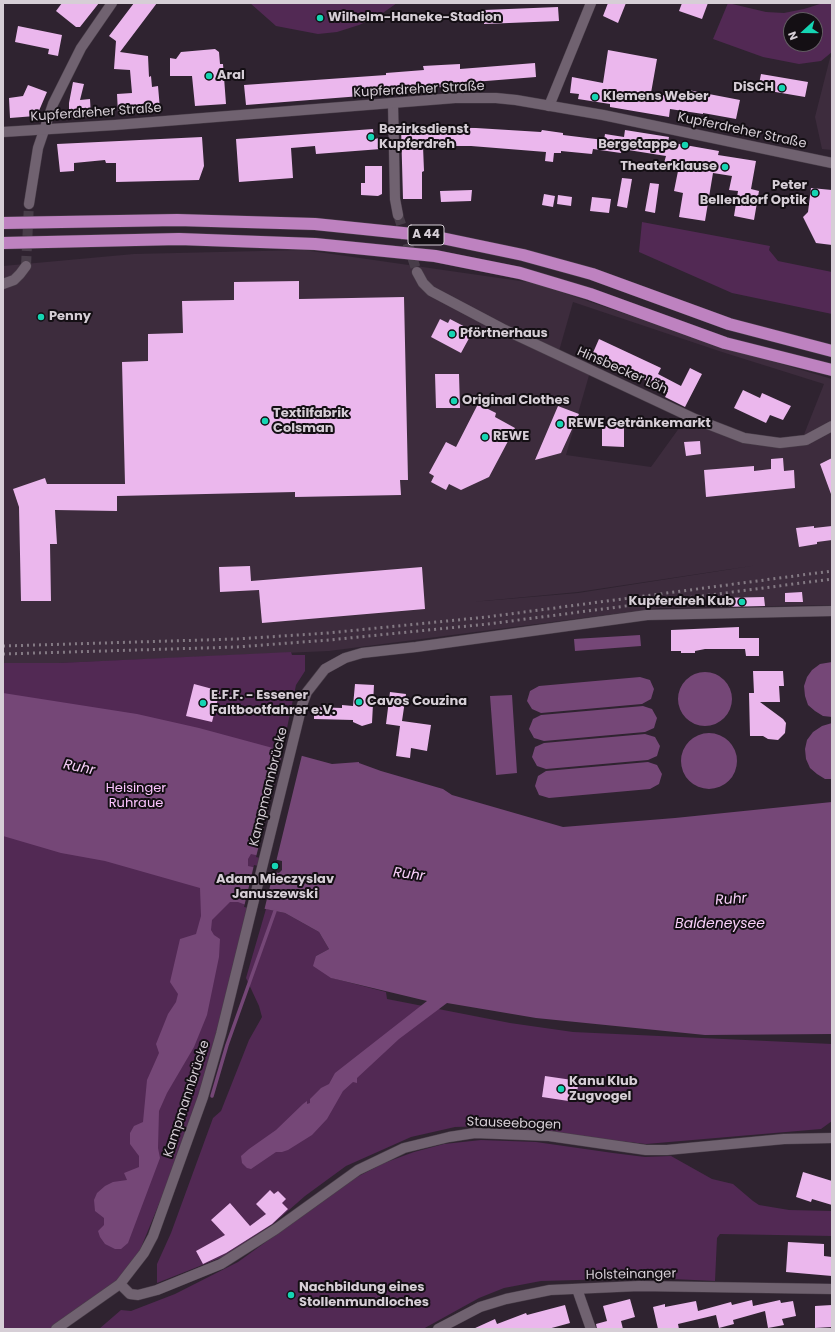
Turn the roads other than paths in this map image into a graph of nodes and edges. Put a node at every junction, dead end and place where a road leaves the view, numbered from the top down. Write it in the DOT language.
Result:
graph roads {
  1 [pos="112,3"];
  2 [pos="591,3"];
  3 [pos="393,103"];
  4 [pos="549,106"];
  5 [pos="43,130"];
  6 [pos="3,132"];
  7 [pos="832,163"];
  8 [pos="29,204"];
  9 [pos="398,215"];
  10 [pos="3,223"];
  11 [pos="3,243"];
  12 [pos="26,266"];
  13 [pos="416,272"];
  14 [pos="3,284"];
  15 [pos="832,351"];
  16 [pos="832,370"];
  17 [pos="832,426"];
  18 [pos="832,611"];
  19 [pos="832,1138"];
  20 [pos="120,1284"];
  21 [pos="832,1288"];
  22 [pos="577,1289"];
  23 [pos="56,1329"];
  24 [pos="438,1329"];
  25 [pos="591,1329"];
  1 -- 5 [label="street"];
  2 -- 4 [label="street"];
  3 -- 4 [label="street, Kupferdreher Straße"];
  3 -- 5 [label="street, Kupferdreher Straße"];
  3 -- 9 [label="street"];
  4 -- 7 [label="street, Kupferdreher Straße"];
  5 -- 6 [label="street, Kupferdreher Straße"];
  5 -- 8 [label="street"];
  10 -- 15 [label="highway, A 44"];
  11 -- 16 [label="highway, A 44"];
  12 -- 14 [label="street"];
  13 -- 17 [label="street, Hinsbecker Löh"];
  18 -- 20 [label="street, Kampmannbrücke"];
  19 -- 20 [label="street, Stauseebogen"];
  20 -- 23 [label="street, Kampmannbrücke"];
  21 -- 22 [label="street, Holsteinanger"];
  22 -- 24 [label="street, Holsteinanger"];
  22 -- 25 [label="street"];
}
